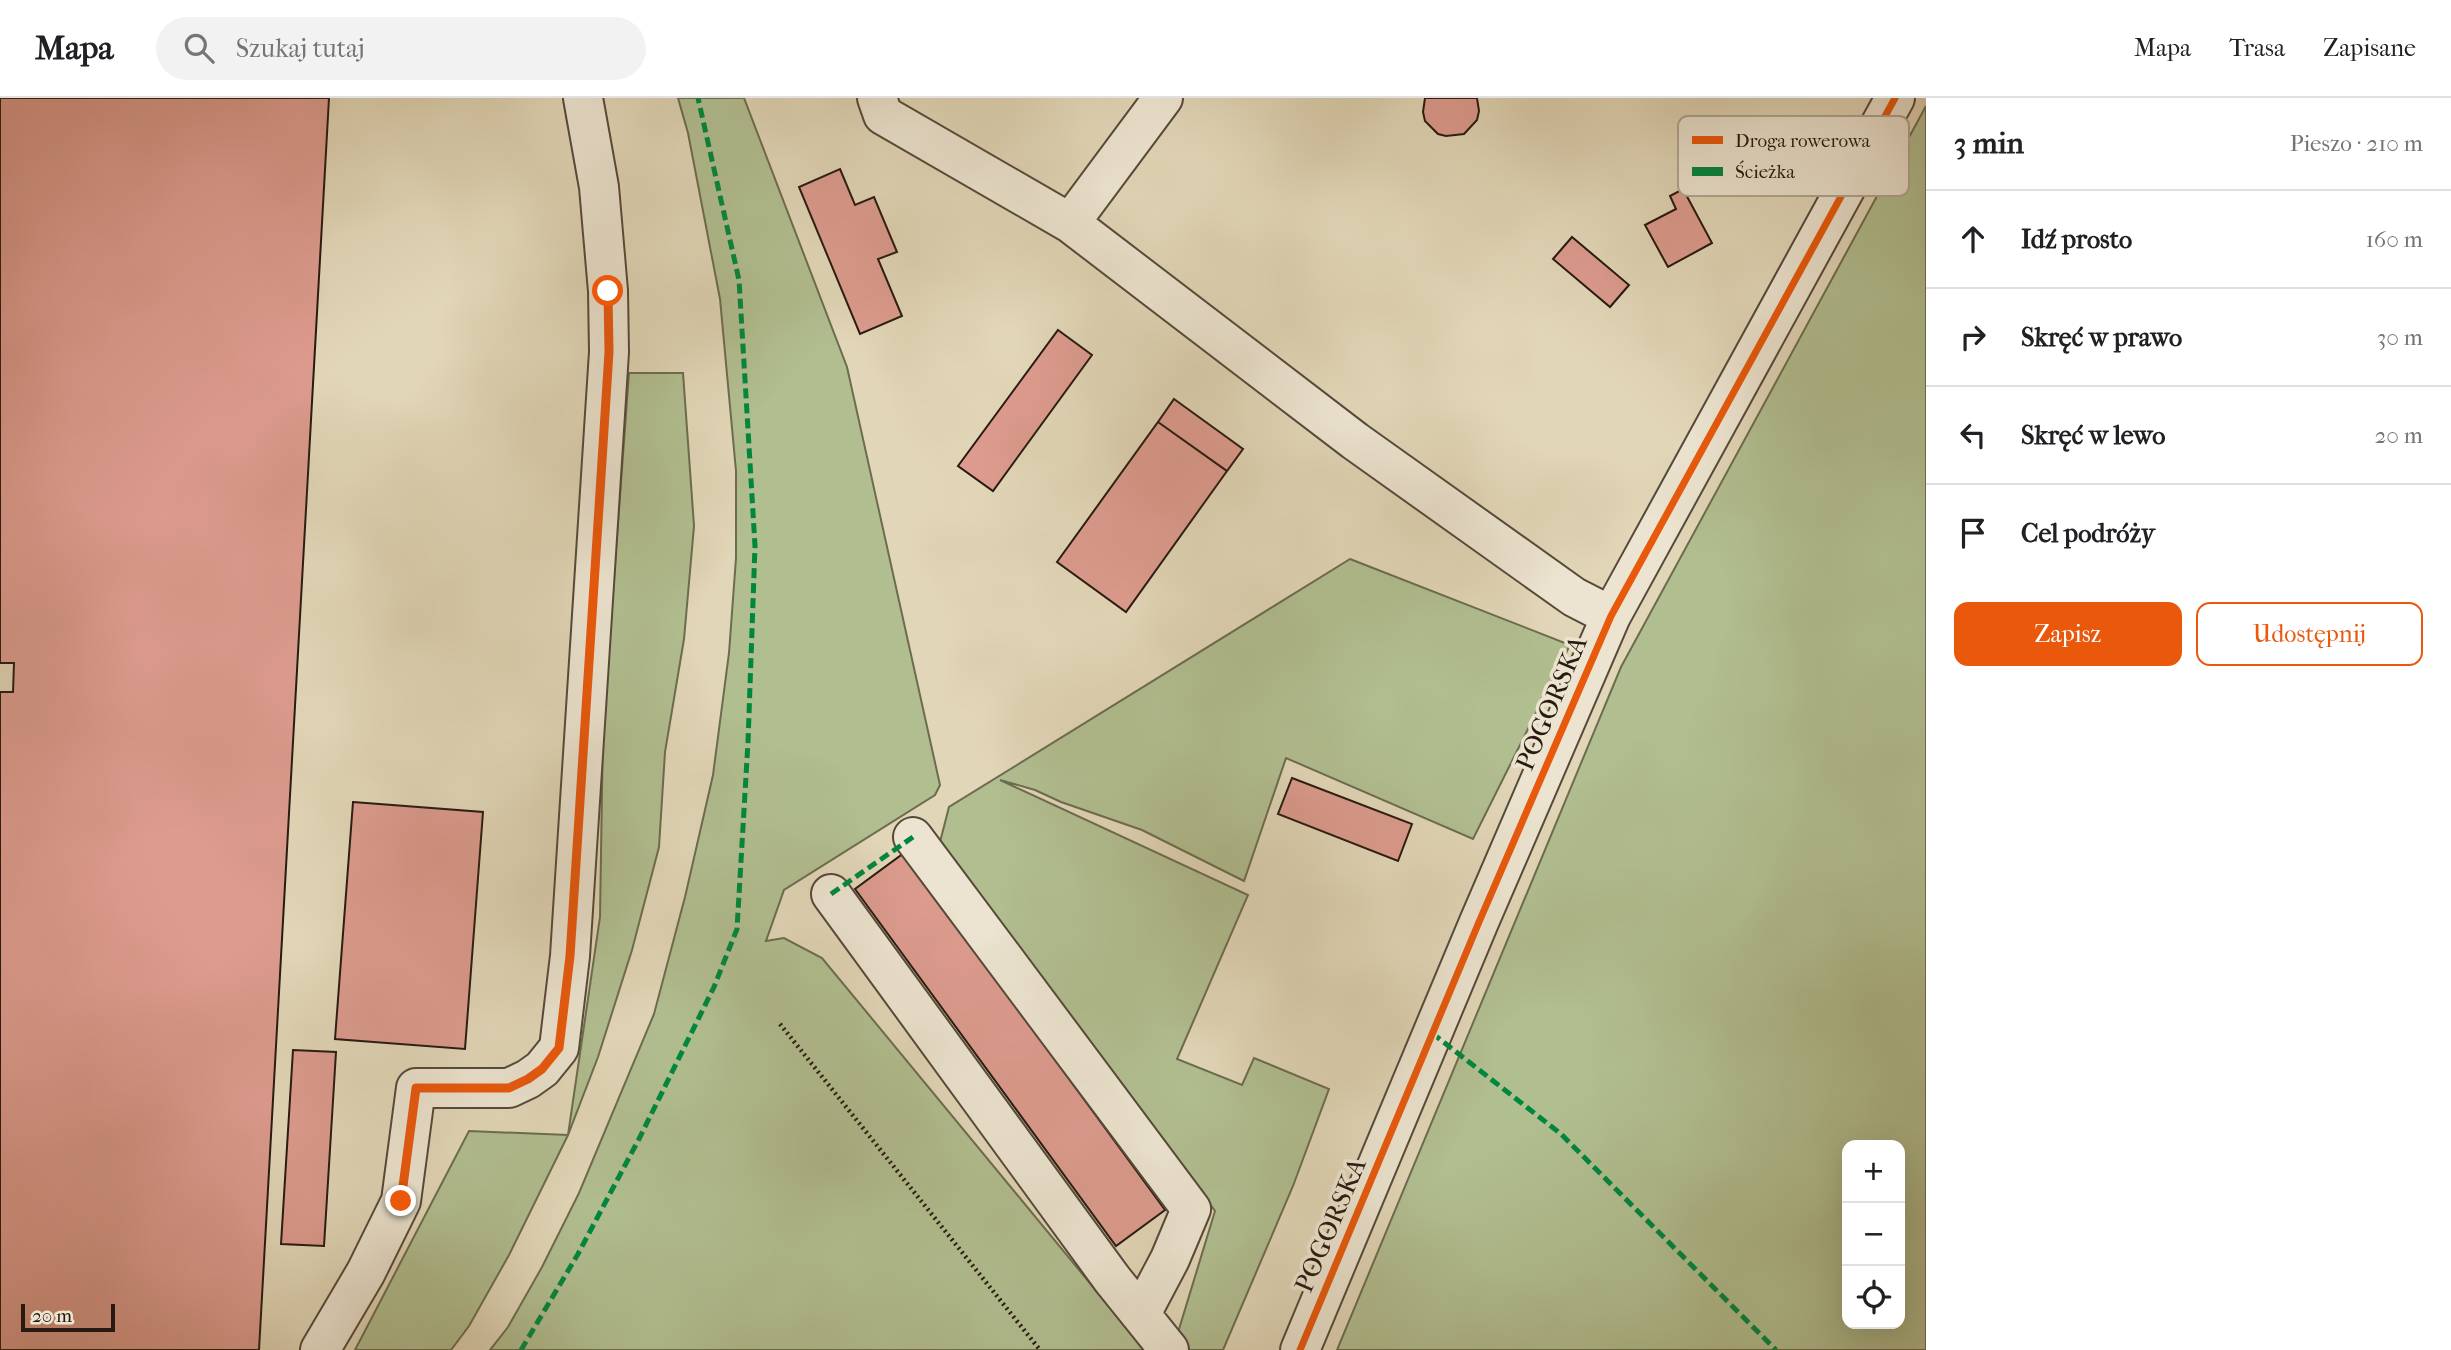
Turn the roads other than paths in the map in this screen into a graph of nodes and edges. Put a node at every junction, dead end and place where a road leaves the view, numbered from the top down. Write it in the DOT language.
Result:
graph roads {
  1 [pos="583,98"];
  2 [pos="877,98"];
  3 [pos="1163,98"];
  4 [pos="1895,98"];
  5 [pos="1885,116"];
  6 [pos="1841,196"];
  7 [pos="1070,223"];
  8 [pos="1611,616"];
  9 [pos="914,837"];
  10 [pos="831,894"];
  11 [pos="1140,1314"];
  12 [pos="320,1350"];
  13 [pos="1169,1350"];
  14 [pos="1300,1350"];
  1 -- 12 [label="street"];
  2 -- 7 [label="street"];
  3 -- 7 [label="street"];
  4 -- 5 [label="street, POGORSKA"];
  6 -- 8 [label="street, POGORSKA"];
  7 -- 8 [label="street"];
  8 -- 14 [label="street, POGORSKA"];
  9 -- 11 [label="street"];
  10 -- 11 [label="street"];
  11 -- 13 [label="street"];
}
